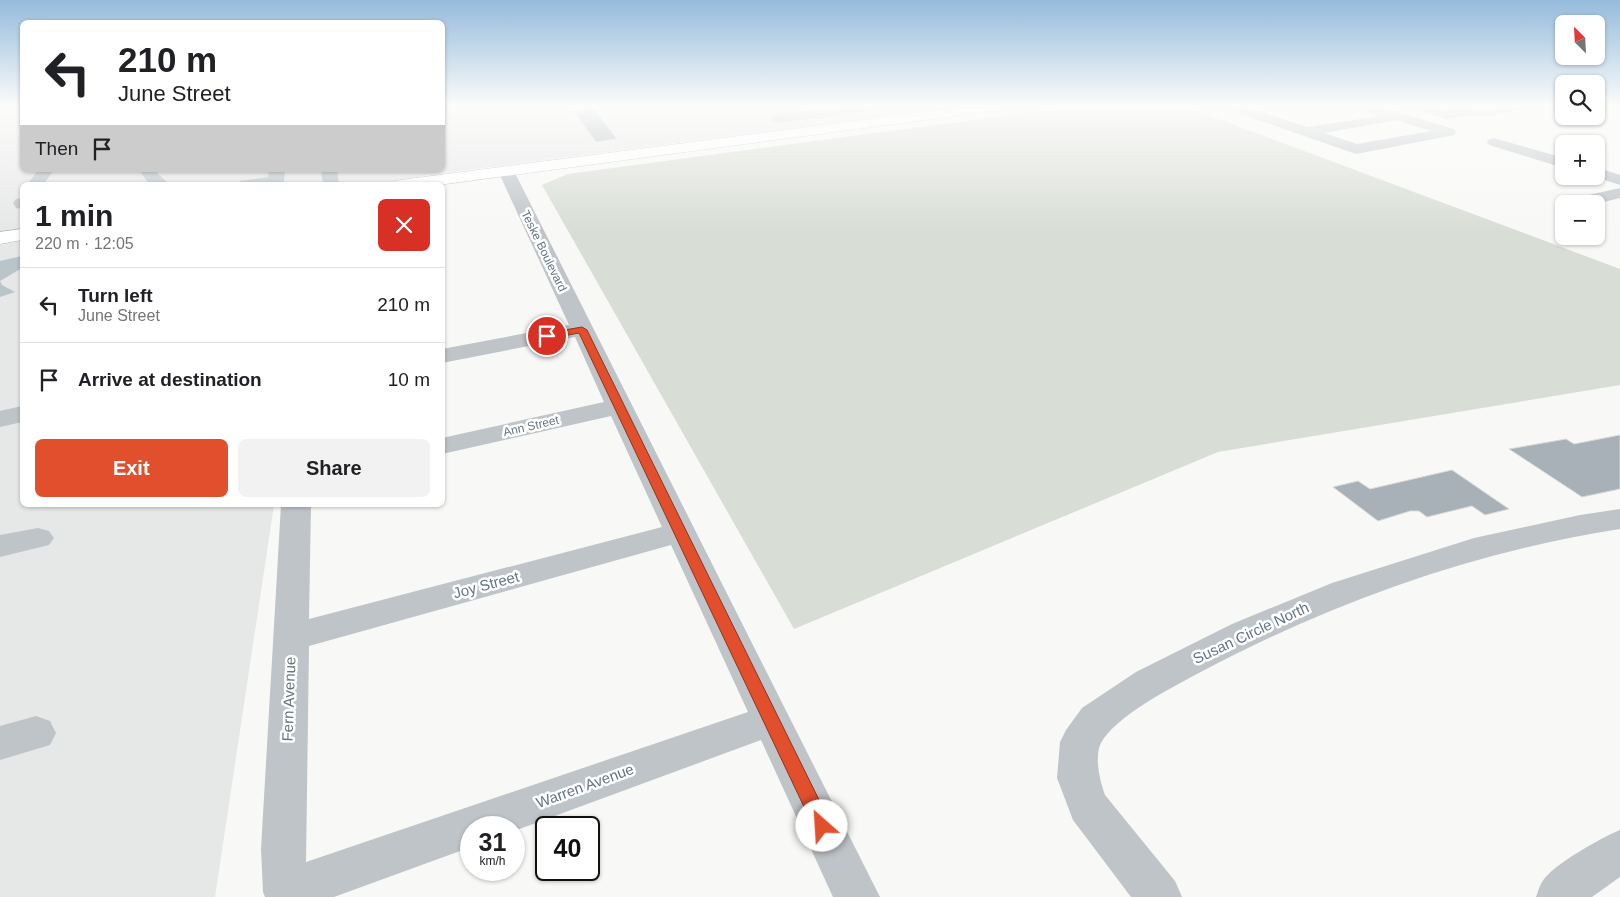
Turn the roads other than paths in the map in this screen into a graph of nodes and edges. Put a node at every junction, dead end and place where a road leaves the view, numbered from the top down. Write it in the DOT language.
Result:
graph roads {
  1 [pos="683,148"];
  2 [pos="1515,148"];
  3 [pos="1555,159"];
  4 [pos="506,171"];
  5 [pos="46,172"];
  6 [pos="150,172"];
  7 [pos="276,172"];
  8 [pos="1605,180"];
  9 [pos="38,182"];
  10 [pos="157,182"];
  11 [pos="268,182"];
  12 [pos="424,182"];
  13 [pos="1618,191"];
  14 [pos="1605,195"];
  15 [pos="20,235"];
  16 [pos="0,238"];
  17 [pos="582,330"];
  18 [pos="445,355"];
  19 [pos="619,406"];
  20 [pos="20,414"];
  21 [pos="0,419"];
  22 [pos="445,445"];
  23 [pos="296,507"];
  24 [pos="1620,519"];
  25 [pos="681,532"];
  26 [pos="38,538"];
  27 [pos="0,546"];
  28 [pos="291,638"];
  29 [pos="771,720"];
  30 [pos="1620,851"];
  31 [pos="286,892"];
  32 [pos="857,897"];
  33 [pos="1159,897"];
  34 [pos="1559,897"];
  1 -- 4 [label="main road"];
  2 -- 3 [label="street"];
  4 -- 12 [label="main road"];
  4 -- 17 [label="street, Teske Boulevard"];
  5 -- 9 [label="street"];
  6 -- 10 [label="street"];
  7 -- 11 [label="street"];
  8 -- 13 [label="street"];
  13 -- 14 [label="street"];
  15 -- 16 [label="main road"];
  17 -- 18 [label="street"];
  17 -- 19 [label="street, Teske Boulevard"];
  19 -- 22 [label="street, Ann Street"];
  19 -- 25 [label="street, Teske Boulevard"];
  20 -- 21 [label="street"];
  23 -- 28 [label="street, Fern Avenue"];
  24 -- 33 [label="street, Susan Circle North"];
  25 -- 28 [label="street, Joy Street"];
  25 -- 29 [label="street, Teske Boulevard"];
  26 -- 27 [label="street"];
  28 -- 31 [label="street, Fern Avenue"];
  29 -- 31 [label="street, Warren Avenue"];
  29 -- 32 [label="street, Teske Boulevard"];
  30 -- 34 [label="street"];
}
